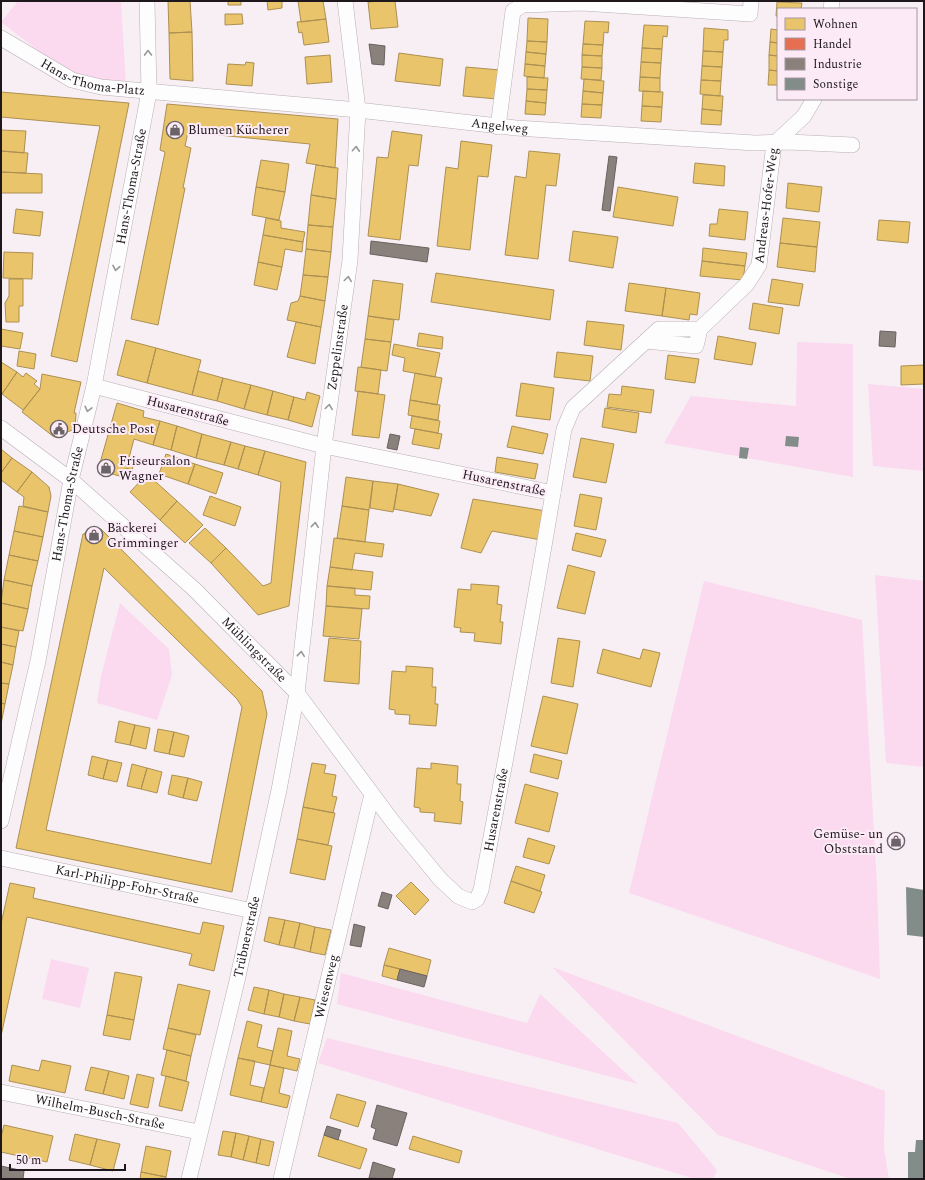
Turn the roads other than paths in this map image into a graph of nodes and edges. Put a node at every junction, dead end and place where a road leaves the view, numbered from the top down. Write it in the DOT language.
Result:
graph roads {
  1 [pos="146,1"];
  2 [pos="345,1"];
  3 [pos="535,3"];
  4 [pos="750,7"];
  5 [pos="1,38"];
  6 [pos="149,92"];
  7 [pos="813,100"];
  8 [pos="358,110"];
  9 [pos="498,127"];
  10 [pos="774,144"];
  11 [pos="852,145"];
  12 [pos="94,386"];
  13 [pos="1,428"];
  14 [pos="324,446"];
  15 [pos="71,480"];
  16 [pos="553,493"];
  17 [pos="297,693"];
  18 [pos="372,794"];
  19 [pos="1,821"];
  20 [pos="1,858"];
  21 [pos="472,902"];
  22 [pos="253,911"];
  23 [pos="1,1092"];
  24 [pos="199,1132"];
  25 [pos="189,1179"];
  26 [pos="281,1179"];
  6 -- 1 [label="street, Hans-Thoma-Platz, one-way"];
  2 -- 8 [label="street, Zeppelinstraße"];
  3 -- 4 [label="street"];
  3 -- 9 [label="street"];
  5 -- 6 [label="street, Hans-Thoma-Platz"];
  6 -- 8 [label="street, Angelweg"];
  6 -- 12 [label="street, Hans-Thoma-Straße, one-way"];
  7 -- 10 [label="street, Andreas-Hofer-Weg"];
  8 -- 9 [label="street, Angelweg"];
  14 -- 8 [label="street, Zeppelinstraße, one-way"];
  9 -- 10 [label="street, Angelweg"];
  10 -- 11 [label="street, Angelweg"];
  10 -- 16 [label="street, Andreas-Hofer-Weg"];
  12 -- 14 [label="street, Husarenstraße"];
  12 -- 15 [label="street, Hans-Thoma-Straße, one-way"];
  13 -- 15 [label="street, Mühlingstraße"];
  14 -- 16 [label="street, Husarenstraße"];
  17 -- 14 [label="street, Zeppelinstraße, one-way"];
  15 -- 17 [label="street, Mühlingstraße"];
  15 -- 19 [label="street, Hans-Thoma-Straße"];
  16 -- 21 [label="street, Husarenstraße"];
  17 -- 18 [label="street, Mühlingstraße"];
  17 -- 22 [label="street, Trübnerstraße"];
  18 -- 21 [label="street, Mühlingstraße"];
  18 -- 26 [label="street, Wiesenweg"];
  20 -- 22 [label="street, Karl-Philipp-Fohr-Straße"];
  22 -- 24 [label="street, Trübnerstraße"];
  23 -- 24 [label="street, Wilhelm-Busch-Straße"];
  24 -- 25 [label="street, Trübnerstraße"];
}
